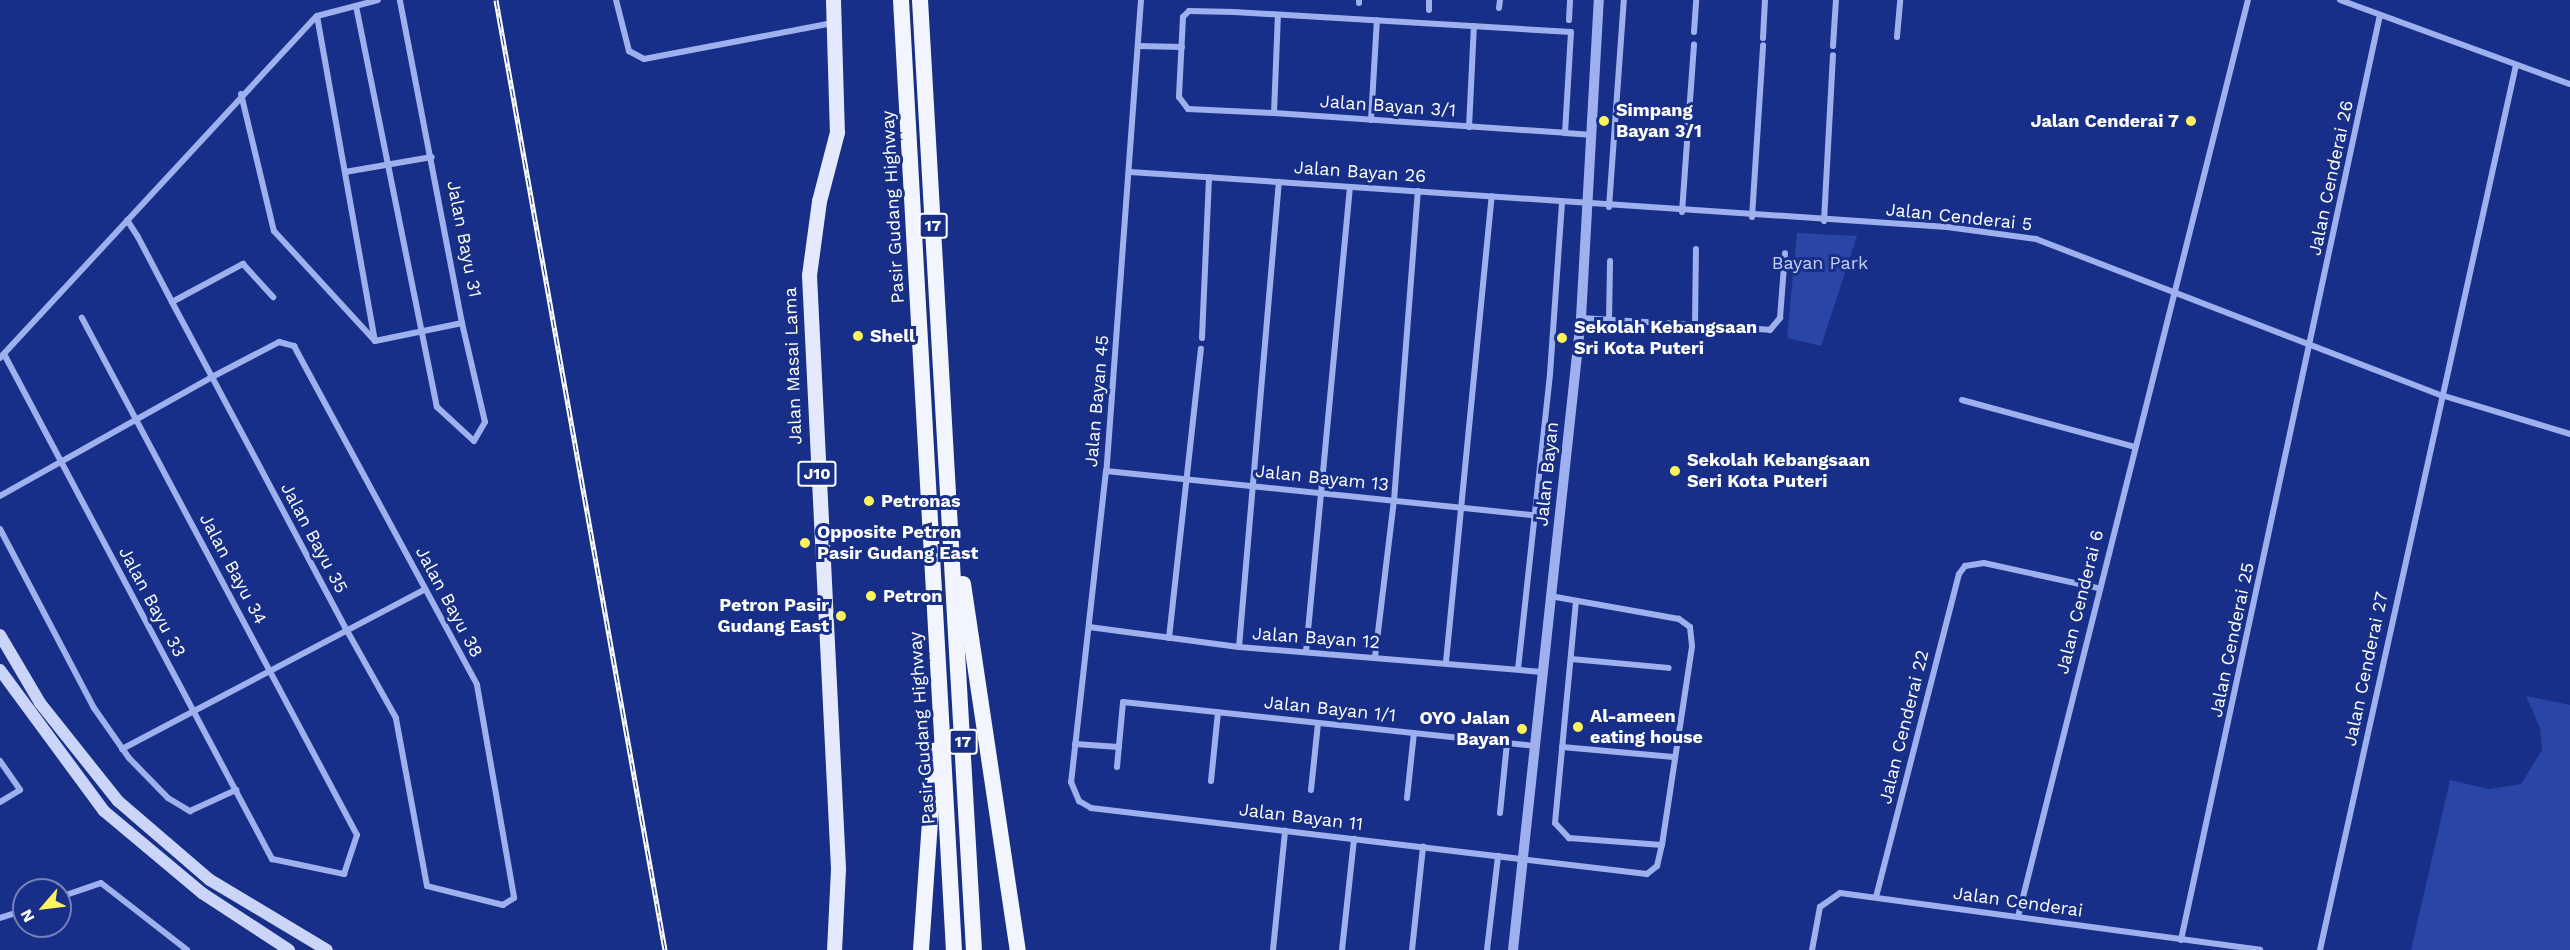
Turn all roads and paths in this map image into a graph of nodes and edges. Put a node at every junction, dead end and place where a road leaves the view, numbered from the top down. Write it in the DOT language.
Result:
graph roads {
  1 [pos="378,0"];
  2 [pos="400,0"];
  3 [pos="616,0"];
  4 [pos="833,0"];
  5 [pos="901,0"];
  6 [pos="920,0"];
  7 [pos="1142,0"];
  8 [pos="1430,0"];
  9 [pos="1500,0"];
  10 [pos="1570,0"];
  11 [pos="1599,0"];
  12 [pos="1624,0"];
  13 [pos="1696,0"];
  14 [pos="1765,0"];
  15 [pos="1836,0"];
  16 [pos="1900,0"];
  17 [pos="2248,0"];
  18 [pos="2340,0"];
  19 [pos="356,6"];
  20 [pos="1499,8"];
  21 [pos="1429,10"];
  22 [pos="1278,15"];
  23 [pos="2380,15"];
  24 [pos="317,16"];
  25 [pos="1377,20"];
  26 [pos="1569,20"];
  27 [pos="833,22"];
  28 [pos="1474,26"];
  29 [pos="1694,32"];
  30 [pos="1897,37"];
  31 [pos="1694,44"];
  32 [pos="1138,46"];
  33 [pos="1182,46"];
  34 [pos="1833,46"];
  35 [pos="1833,56"];
  36 [pos="2516,65"];
  37 [pos="2570,84"];
  38 [pos="241,94"];
  39 [pos="1274,113"];
  40 [pos="1371,120"];
  41 [pos="1469,127"];
  42 [pos="1564,133"];
  43 [pos="1594,135"];
  44 [pos="432,157"];
  45 [pos="387,164"];
  46 [pos="345,172"];
  47 [pos="1130,172"];
  48 [pos="1209,177"];
  49 [pos="1279,182"];
  50 [pos="1350,187"];
  51 [pos="1418,191"];
  52 [pos="1492,196"];
  53 [pos="1562,203"];
  54 [pos="1589,206"];
  55 [pos="1609,207"];
  56 [pos="1682,212"];
  57 [pos="1752,218"];
  58 [pos="127,220"];
  59 [pos="1824,221"];
  60 [pos="1696,249"];
  61 [pos="1785,254"];
  62 [pos="1610,261"];
  63 [pos="2174,294"];
  64 [pos="273,297"];
  65 [pos="172,302"];
  66 [pos="82,318"];
  67 [pos="1581,318"];
  68 [pos="1609,321"];
  69 [pos="462,323"];
  70 [pos="1695,326"];
  71 [pos="422,332"];
  72 [pos="1202,338"];
  73 [pos="375,341"];
  74 [pos="2312,347"];
  75 [pos="1201,349"];
  76 [pos="2,356"];
  77 [pos="212,377"];
  78 [pos="2441,395"];
  79 [pos="1962,400"];
  80 [pos="137,420"];
  81 [pos="2570,434"];
  82 [pos="2135,447"];
  83 [pos="60,462"];
  84 [pos="1106,471"];
  85 [pos="1186,479"];
  86 [pos="1253,486"];
  87 [pos="1324,494"];
  88 [pos="0,496"];
  89 [pos="1394,501"];
  90 [pos="1462,508"];
  91 [pos="1534,515"];
  92 [pos="0,529"];
  93 [pos="952,533"];
  94 [pos="2098,588"];
  95 [pos="425,589"];
  96 [pos="1550,596"];
  97 [pos="1576,601"];
  98 [pos="1089,627"];
  99 [pos="346,629"];
  100 [pos="0,635"];
  101 [pos="1169,638"];
  102 [pos="1239,647"];
  103 [pos="1306,652"];
  104 [pos="1375,657"];
  105 [pos="1571,659"];
  106 [pos="1446,662"];
  107 [pos="1669,668"];
  108 [pos="1518,669"];
  109 [pos="0,670"];
  110 [pos="270,671"];
  111 [pos="1542,672"];
  112 [pos="194,711"];
  113 [pos="1218,712"];
  114 [pos="940,719"];
  115 [pos="1318,723"];
  116 [pos="1414,733"];
  117 [pos="1507,743"];
  118 [pos="1075,744"];
  119 [pos="1534,746"];
  120 [pos="1119,747"];
  121 [pos="1562,747"];
  122 [pos="122,749"];
  123 [pos="1674,757"];
  124 [pos="0,761"];
  125 [pos="1117,767"];
  126 [pos="1211,781"];
  127 [pos="237,790"];
  128 [pos="1311,790"];
  129 [pos="1407,798"];
  130 [pos="1079,801"];
  131 [pos="0,802"];
  132 [pos="1500,813"];
  133 [pos="1286,831"];
  134 [pos="1354,839"];
  135 [pos="1662,845"];
  136 [pos="1423,847"];
  137 [pos="1498,856"];
  138 [pos="1522,858"];
  139 [pos="275,862"];
  140 [pos="427,885"];
  141 [pos="72,893"];
  142 [pos="1876,897"];
  143 [pos="2018,917"];
  144 [pos="2181,940"];
  145 [pos="187,950"];
  146 [pos="289,950"];
  147 [pos="327,950"];
  148 [pos="834,950"];
  149 [pos="921,950"];
  150 [pos="954,950"];
  151 [pos="974,950"];
  152 [pos="1018,950"];
  153 [pos="1273,950"];
  154 [pos="1342,950"];
  155 [pos="1412,950"];
  156 [pos="1487,950"];
  157 [pos="1513,950"];
  158 [pos="1812,950"];
  159 [pos="2260,950"];
  160 [pos="2320,950"];
  1 -- 19 [label="street"];
  2 -- 44 [label="street, Jalan Bayu 31"];
  3 -- 27 [label="street"];
  4 -- 27 [label="main road, Jalan Masai Lama / J10"];
  5 -- 114 [label="highway, Pasir Gudang Highway / 17"];
  6 -- 93 [label="highway, 17"];
  7 -- 32 [label="street, Jalan Bayan 45"];
  8 -- 21 [label="street"];
  9 -- 20 [label="street"];
  10 -- 26 [label="street"];
  11 -- 43 [label="street, Jalan Bayan"];
  12 -- 55 [label="street"];
  13 -- 29 [label="street"];
  14 -- 57 [label="street"];
  15 -- 34 [label="street"];
  16 -- 30 [label="street"];
  17 -- 63 [label="street"];
  18 -- 23 [label="street"];
  19 -- 24 [label="street"];
  19 -- 45 [label="street"];
  22 -- 25 [label="street"];
  22 -- 33 [label="street"];
  22 -- 39 [label="street"];
  23 -- 36 [label="street"];
  23 -- 74 [label="street, Jalan Cenderai 26"];
  24 -- 38 [label="street"];
  24 -- 46 [label="street"];
  25 -- 28 [label="street"];
  25 -- 40 [label="street"];
  27 -- 148 [label="main road, Jalan Masai Lama / J10"];
  28 -- 41 [label="street"];
  28 -- 42 [label="street"];
  31 -- 56 [label="street"];
  32 -- 33 [label="street"];
  32 -- 47 [label="street, Jalan Bayan 45"];
  33 -- 39 [label="street, Jalan Bayan 3/1"];
  35 -- 59 [label="street"];
  36 -- 37 [label="street"];
  36 -- 78 [label="street, Jalan Cenderai 27"];
  38 -- 58 [label="street"];
  38 -- 73 [label="street"];
  39 -- 40 [label="street, Jalan Bayan 3/1"];
  40 -- 41 [label="street, Jalan Bayan 3/1"];
  41 -- 42 [label="street, Jalan Bayan 3/1"];
  42 -- 43 [label="street, Jalan Bayan 3/1"];
  43 -- 54 [label="street, Jalan Bayan"];
  44 -- 45 [label="street"];
  44 -- 69 [label="street, Jalan Bayu 31"];
  45 -- 46 [label="street"];
  45 -- 71 [label="street"];
  46 -- 73 [label="street"];
  47 -- 48 [label="street, Jalan Bayan 26"];
  47 -- 84 [label="street, Jalan Bayan 45"];
  48 -- 49 [label="street, Jalan Bayan 26"];
  48 -- 72 [label="street"];
  49 -- 50 [label="street, Jalan Bayan 26"];
  49 -- 86 [label="street"];
  50 -- 51 [label="street, Jalan Bayan 26"];
  50 -- 87 [label="street"];
  51 -- 52 [label="street, Jalan Bayan 26"];
  51 -- 89 [label="street"];
  52 -- 53 [label="street, Jalan Bayan 26"];
  52 -- 90 [label="street"];
  53 -- 54 [label="street, Jalan Bayan 26"];
  53 -- 91 [label="street"];
  54 -- 55 [label="street, Jalan Cenderai 5"];
  54 -- 67 [label="street, Jalan Bayan"];
  55 -- 56 [label="street, Jalan Cenderai 5"];
  56 -- 57 [label="street, Jalan Cenderai 5"];
  57 -- 59 [label="street, Jalan Cenderai 5"];
  58 -- 65 [label="street, Jalan Bayu 35"];
  58 -- 76 [label="street"];
  59 -- 63 [label="street, Jalan Cenderai 5"];
  60 -- 70 [label="street"];
  61 -- 70 [label="street"];
  62 -- 68 [label="street"];
  63 -- 74 [label="street, Jalan Cenderai 5"];
  63 -- 82 [label="street, Jalan Cenderai 6"];
  64 -- 65 [label="street"];
  65 -- 77 [label="street, Jalan Bayu 35"];
  66 -- 80 [label="street, Jalan Bayu 34"];
  67 -- 68 [label="street"];
  67 -- 96 [label="street, Jalan Bayan"];
  68 -- 70 [label="street"];
  69 -- 71 [label="street, Jalan Bayu 31"];
  69 -- 71 [label="street"];
  71 -- 73 [label="street, Jalan Bayu 31"];
  74 -- 78 [label="street, Jalan Cenderai 5"];
  74 -- 144 [label="street, Jalan Cenderai 25"];
  75 -- 85 [label="street"];
  76 -- 83 [label="street, Jalan Bayu 33"];
  77 -- 80 [label="street"];
  77 -- 95 [label="street, Jalan Bayu 38"];
  77 -- 99 [label="street, Jalan Bayu 35"];
  78 -- 81 [label="street, Jalan Cenderai 5"];
  78 -- 160 [label="street, Jalan Cenderai 27"];
  79 -- 82 [label="street"];
  80 -- 83 [label="street"];
  80 -- 110 [label="street, Jalan Bayu 34"];
  82 -- 94 [label="street, Jalan Cenderai 6"];
  83 -- 88 [label="street"];
  83 -- 112 [label="street, Jalan Bayu 33"];
  84 -- 85 [label="street, Jalan Bayam 13"];
  84 -- 98 [label="street, Jalan Bayan 45"];
  85 -- 86 [label="street, Jalan Bayam 13"];
  85 -- 101 [label="street"];
  86 -- 87 [label="street, Jalan Bayam 13"];
  86 -- 102 [label="street"];
  87 -- 89 [label="street, Jalan Bayam 13"];
  87 -- 103 [label="street"];
  89 -- 90 [label="street, Jalan Bayam 13"];
  89 -- 104 [label="street"];
  90 -- 91 [label="street, Jalan Bayam 13"];
  90 -- 106 [label="street"];
  91 -- 108 [label="street"];
  92 -- 122 [label="street"];
  93 -- 151 [label="highway, 17"];
  93 -- 152 [label="highway"];
  94 -- 142 [label="street, Jalan Cenderai 22"];
  94 -- 143 [label="street, Jalan Cenderai 6"];
  95 -- 99 [label="street"];
  95 -- 140 [label="street, Jalan Bayu 38"];
  96 -- 97 [label="street"];
  96 -- 111 [label="street, Jalan Bayan"];
  97 -- 105 [label="street"];
  97 -- 123 [label="street, Jalan Bayan 11"];
  98 -- 101 [label="street, Jalan Bayan 12"];
  98 -- 118 [label="street, Jalan Bayan 45"];
  99 -- 110 [label="street"];
  99 -- 140 [label="street, Jalan Bayu 35"];
  100 -- 147 [label="main road"];
  101 -- 102 [label="street, Jalan Bayan 12"];
  102 -- 103 [label="street, Jalan Bayan 12"];
  103 -- 104 [label="street, Jalan Bayan 12"];
  104 -- 106 [label="street, Jalan Bayan 12"];
  105 -- 107 [label="street"];
  105 -- 121 [label="street"];
  106 -- 108 [label="street, Jalan Bayan 12"];
  108 -- 111 [label="street, Jalan Bayan 12"];
  109 -- 146 [label="main road"];
  110 -- 112 [label="street"];
  110 -- 139 [label="street, Jalan Bayu 34"];
  111 -- 119 [label="street, Jalan Bayan"];
  112 -- 122 [label="street"];
  112 -- 127 [label="street, Jalan Bayu 33"];
  113 -- 115 [label="street, Jalan Bayan 1/1"];
  113 -- 120 [label="street, Jalan Bayan 1/1"];
  113 -- 126 [label="street"];
  114 -- 149 [label="highway"];
  114 -- 150 [label="highway, Pasir Gudang Highway / 17"];
  115 -- 116 [label="street, Jalan Bayan 1/1"];
  115 -- 128 [label="street"];
  116 -- 117 [label="street, Jalan Bayan 1/1"];
  116 -- 129 [label="street"];
  117 -- 119 [label="street, Jalan Bayan 1/1"];
  117 -- 132 [label="street"];
  118 -- 120 [label="street"];
  118 -- 130 [label="street, Jalan Bayan 45"];
  119 -- 138 [label="street, Jalan Bayan"];
  120 -- 125 [label="street"];
  121 -- 123 [label="street"];
  121 -- 135 [label="street"];
  122 -- 127 [label="street"];
  123 -- 135 [label="street, Jalan Bayan 11"];
  124 -- 131 [label="street"];
  127 -- 139 [label="street, Jalan Bayu 33"];
  130 -- 133 [label="street, Jalan Bayan 11"];
  133 -- 134 [label="street, Jalan Bayan 11"];
  133 -- 153 [label="street"];
  134 -- 136 [label="street, Jalan Bayan 11"];
  134 -- 154 [label="street"];
  135 -- 138 [label="street, Jalan Bayan 11"];
  136 -- 137 [label="street, Jalan Bayan 11"];
  136 -- 155 [label="street"];
  137 -- 138 [label="street, Jalan Bayan 11"];
  137 -- 156 [label="street"];
  138 -- 157 [label="street, Jalan Bayan"];
  141 -- 145 [label="street"];
  142 -- 143 [label="street, Jalan Cenderai"];
  142 -- 158 [label="street, Jalan Cenderai"];
  143 -- 144 [label="street, Jalan Cenderai"];
  144 -- 159 [label="street, Jalan Cenderai"];
}
